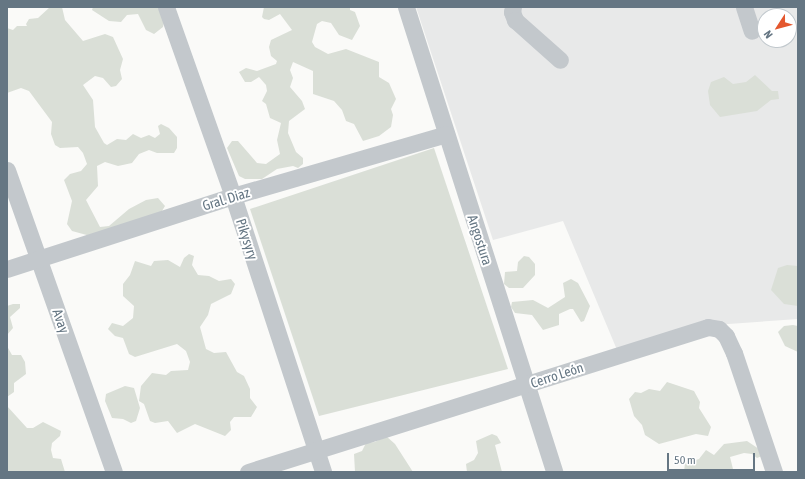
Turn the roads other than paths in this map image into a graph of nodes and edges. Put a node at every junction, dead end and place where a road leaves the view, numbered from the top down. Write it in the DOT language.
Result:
graph roads {
  1 [pos="166,7"];
  2 [pos="406,7"];
  3 [pos="514,7"];
  4 [pos="744,7"];
  5 [pos="752,32"];
  6 [pos="560,60"];
  7 [pos="446,134"];
  8 [pos="7,170"];
  9 [pos="233,196"];
  10 [pos="39,259"];
  11 [pos="7,269"];
  12 [pos="526,385"];
  13 [pos="316,452"];
  14 [pos="114,472"];
  15 [pos="248,472"];
  16 [pos="323,472"];
  17 [pos="554,472"];
  18 [pos="774,472"];
  1 -- 9 [label="street, Pikysyry"];
  2 -- 7 [label="street, Angostura"];
  3 -- 6 [label="street"];
  4 -- 5 [label="street"];
  7 -- 9 [label="street, Gral. Diaz"];
  7 -- 12 [label="street, Angostura"];
  8 -- 10 [label="street, Avay"];
  9 -- 10 [label="street, Gral. Diaz"];
  9 -- 13 [label="street, Pikysyry"];
  10 -- 11 [label="street, Gral. Diaz"];
  10 -- 14 [label="street, Avay"];
  12 -- 13 [label="street, Cerro León"];
  12 -- 17 [label="street, Angostura"];
  12 -- 18 [label="street, Cerro León"];
  13 -- 15 [label="street, Cerro León"];
  13 -- 16 [label="street, Pikysyry"];
}
